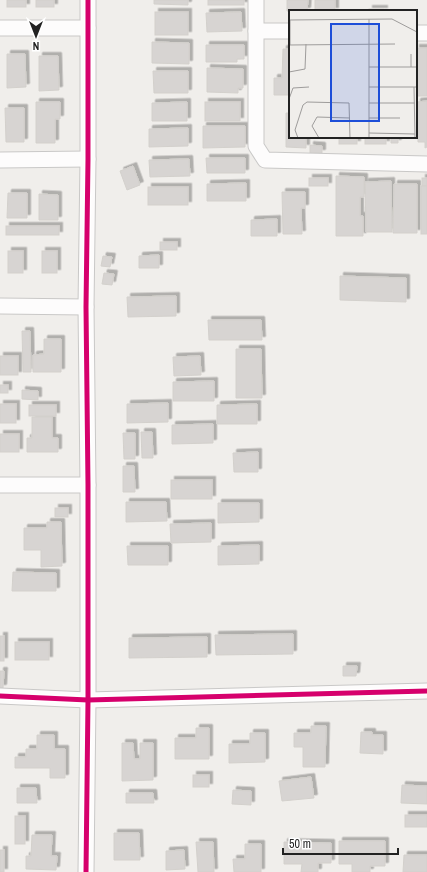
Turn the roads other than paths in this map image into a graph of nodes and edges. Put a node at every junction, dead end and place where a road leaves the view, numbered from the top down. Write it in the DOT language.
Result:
graph roads {
  1 [pos="88,0"];
  2 [pos="256,0"];
  3 [pos="0,28"];
  4 [pos="88,28"];
  5 [pos="256,31"];
  6 [pos="289,32"];
  7 [pos="88,159"];
  8 [pos="0,160"];
  9 [pos="427,164"];
  10 [pos="0,306"];
  11 [pos="86,307"];
  12 [pos="0,485"];
  13 [pos="88,485"];
  14 [pos="427,691"];
  15 [pos="0,696"];
  16 [pos="88,700"];
  17 [pos="86,872"];
  1 -- 4 [label="street"];
  2 -- 5 [label="street"];
  3 -- 4 [label="street"];
  4 -- 7 [label="street"];
  5 -- 6 [label="street"];
  5 -- 9 [label="street"];
  7 -- 8 [label="street"];
  7 -- 11 [label="street"];
  10 -- 11 [label="street"];
  11 -- 13 [label="street"];
  12 -- 13 [label="street"];
  13 -- 16 [label="street"];
  14 -- 16 [label="street"];
  15 -- 16 [label="street"];
  16 -- 17 [label="street"];
}
